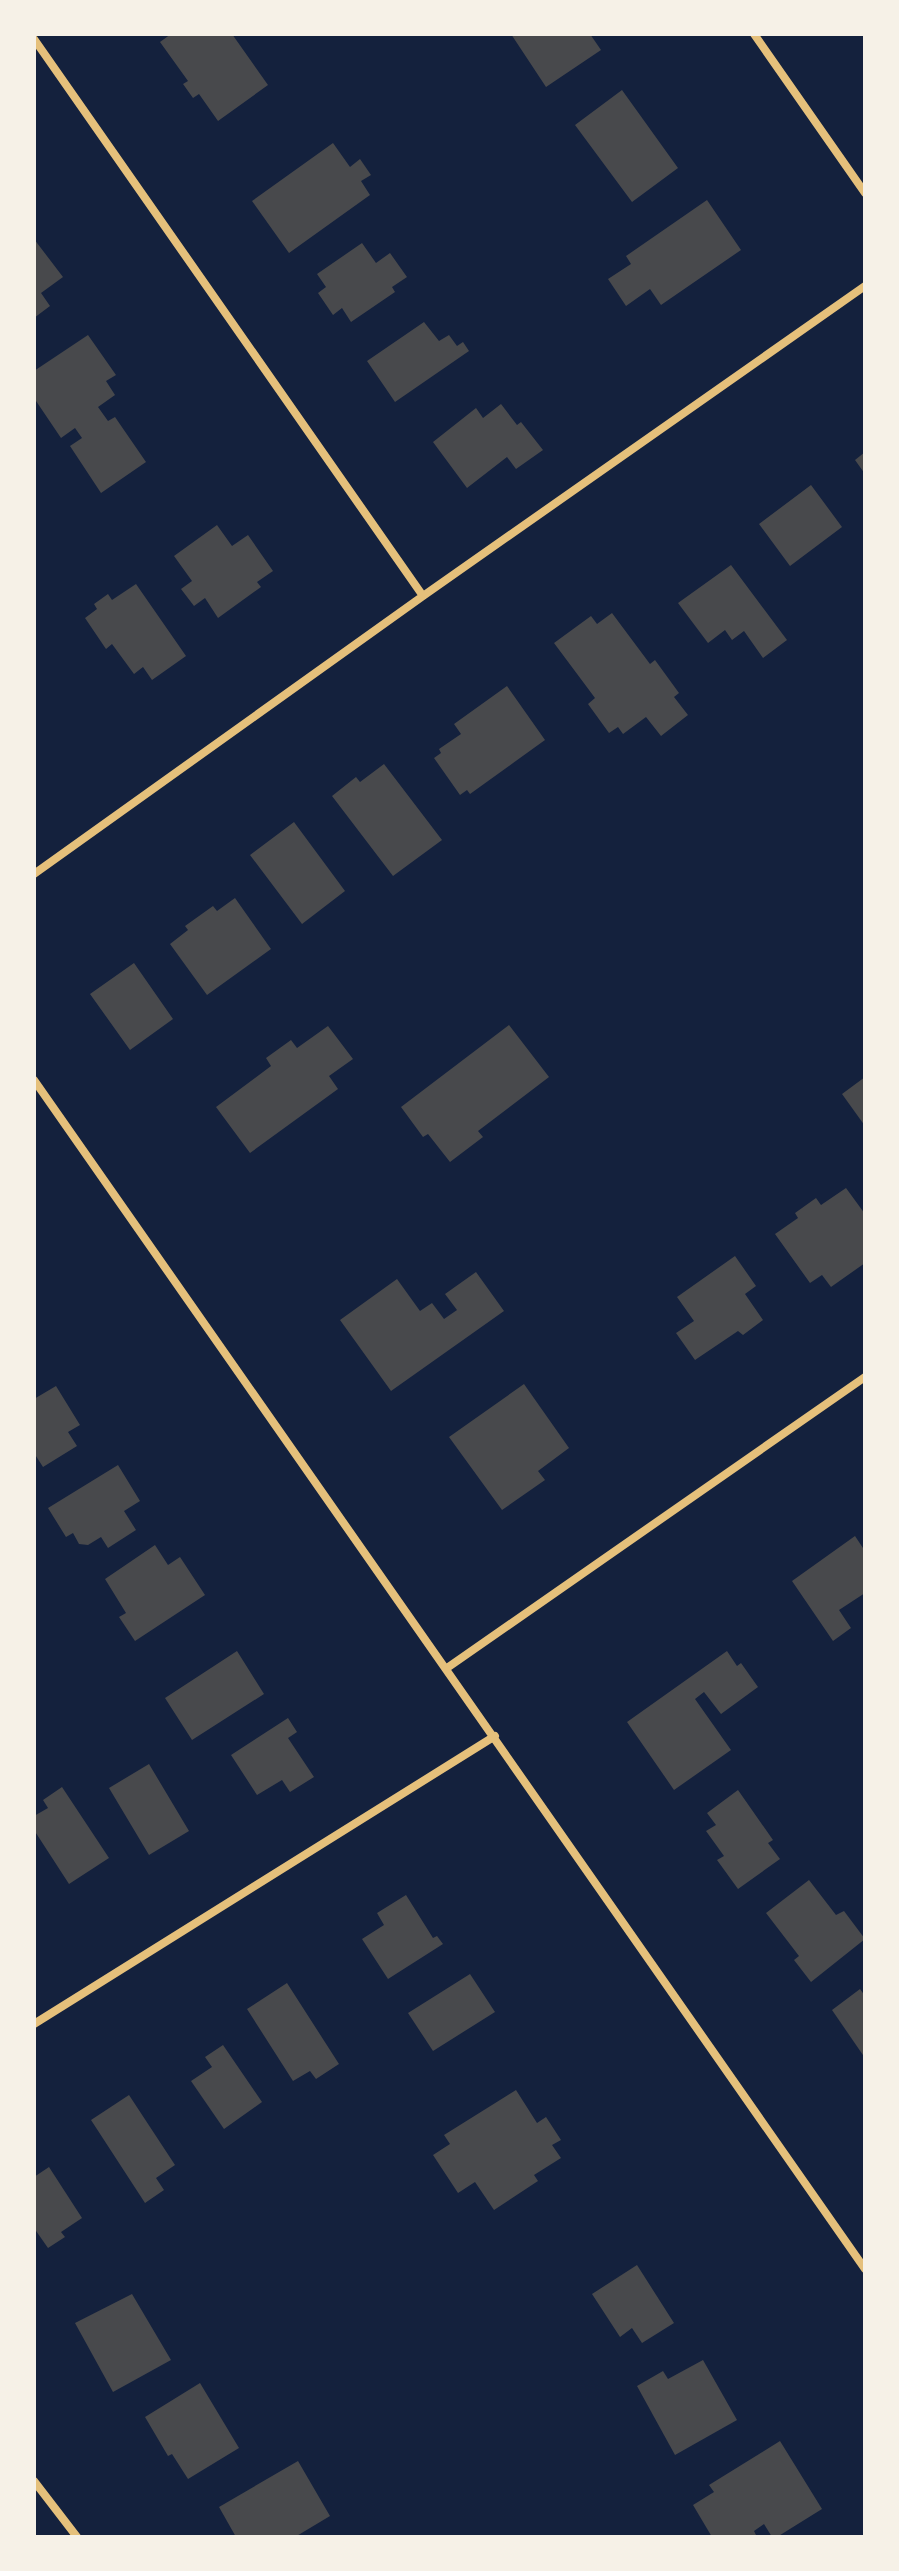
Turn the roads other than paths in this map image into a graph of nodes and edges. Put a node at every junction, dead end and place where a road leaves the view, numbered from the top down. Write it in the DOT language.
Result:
graph roads {
  1 [pos="754,34"];
  2 [pos="34,39"];
  3 [pos="865,193"];
  4 [pos="865,286"];
  5 [pos="423,596"];
  6 [pos="34,874"];
  7 [pos="34,1080"];
  8 [pos="865,1377"];
  9 [pos="447,1668"];
  10 [pos="495,1736"];
  11 [pos="34,2024"];
  12 [pos="865,2269"];
  13 [pos="34,2481"];
  14 [pos="77,2537"];
  1 -- 3 [label="street"];
  2 -- 5 [label="street"];
  4 -- 5 [label="street"];
  5 -- 6 [label="street"];
  7 -- 9 [label="street"];
  8 -- 9 [label="street"];
  9 -- 10 [label="street"];
  10 -- 11 [label="street"];
  10 -- 12 [label="street"];
  13 -- 14 [label="street"];
}
